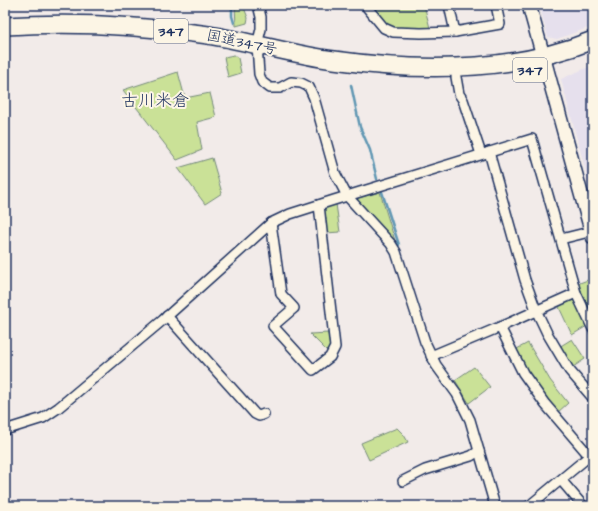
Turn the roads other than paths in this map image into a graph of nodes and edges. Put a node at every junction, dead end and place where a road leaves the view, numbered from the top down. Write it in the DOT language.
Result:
graph roads {
  1 [pos="258,5"];
  2 [pos="364,5"];
  3 [pos="449,5"];
  4 [pos="496,5"];
  5 [pos="530,5"];
  6 [pos="5,26"];
  7 [pos="455,32"];
  8 [pos="593,40"];
  9 [pos="258,45"];
  10 [pos="593,52"];
  11 [pos="334,60"];
  12 [pos="545,62"];
  13 [pos="456,77"];
  14 [pos="485,153"];
  15 [pos="347,196"];
  16 [pos="319,205"];
  17 [pos="271,223"];
  18 [pos="592,233"];
  19 [pos="561,239"];
  20 [pos="576,293"];
  21 [pos="536,310"];
  22 [pos="167,316"];
  23 [pos="500,327"];
  24 [pos="593,329"];
  25 [pos="431,356"];
  26 [pos="593,398"];
  27 [pos="264,414"];
  28 [pos="5,430"];
  29 [pos="479,451"];
  30 [pos="592,456"];
  31 [pos="561,480"];
  32 [pos="403,481"];
  33 [pos="495,506"];
  34 [pos="529,506"];
  35 [pos="583,506"];
  1 -- 9 [label="street"];
  2 -- 7 [label="street"];
  3 -- 7 [label="street"];
  4 -- 7 [label="street"];
  5 -- 12 [label="street"];
  6 -- 9 [label="highway, 国道347号 / 347"];
  8 -- 12 [label="highway, 国道347号 / 347"];
  9 -- 11 [label="highway, 国道347号 / 347"];
  9 -- 15 [label="street"];
  10 -- 12 [label="highway, 国道347号 / 347"];
  11 -- 12 [label="highway, 国道347号 / 347"];
  11 -- 13 [label="highway, 国道347号 / 347"];
  12 -- 13 [label="highway, 国道347号 / 347"];
  12 -- 18 [label="street"];
  13 -- 14 [label="street"];
  14 -- 15 [label="street"];
  14 -- 19 [label="street"];
  14 -- 21 [label="street"];
  15 -- 16 [label="street"];
  15 -- 25 [label="street"];
  16 -- 17 [label="street"];
  16 -- 17 [label="street"];
  17 -- 22 [label="street"];
  18 -- 19 [label="street"];
  19 -- 20 [label="street"];
  20 -- 21 [label="street"];
  20 -- 24 [label="street"];
  21 -- 23 [label="street"];
  21 -- 26 [label="street"];
  22 -- 27 [label="street"];
  22 -- 28 [label="street"];
  23 -- 25 [label="street"];
  23 -- 30 [label="street"];
  25 -- 29 [label="street"];
  29 -- 32 [label="street"];
  29 -- 33 [label="street"];
  30 -- 31 [label="street"];
  31 -- 34 [label="street"];
  31 -- 35 [label="street"];
}
